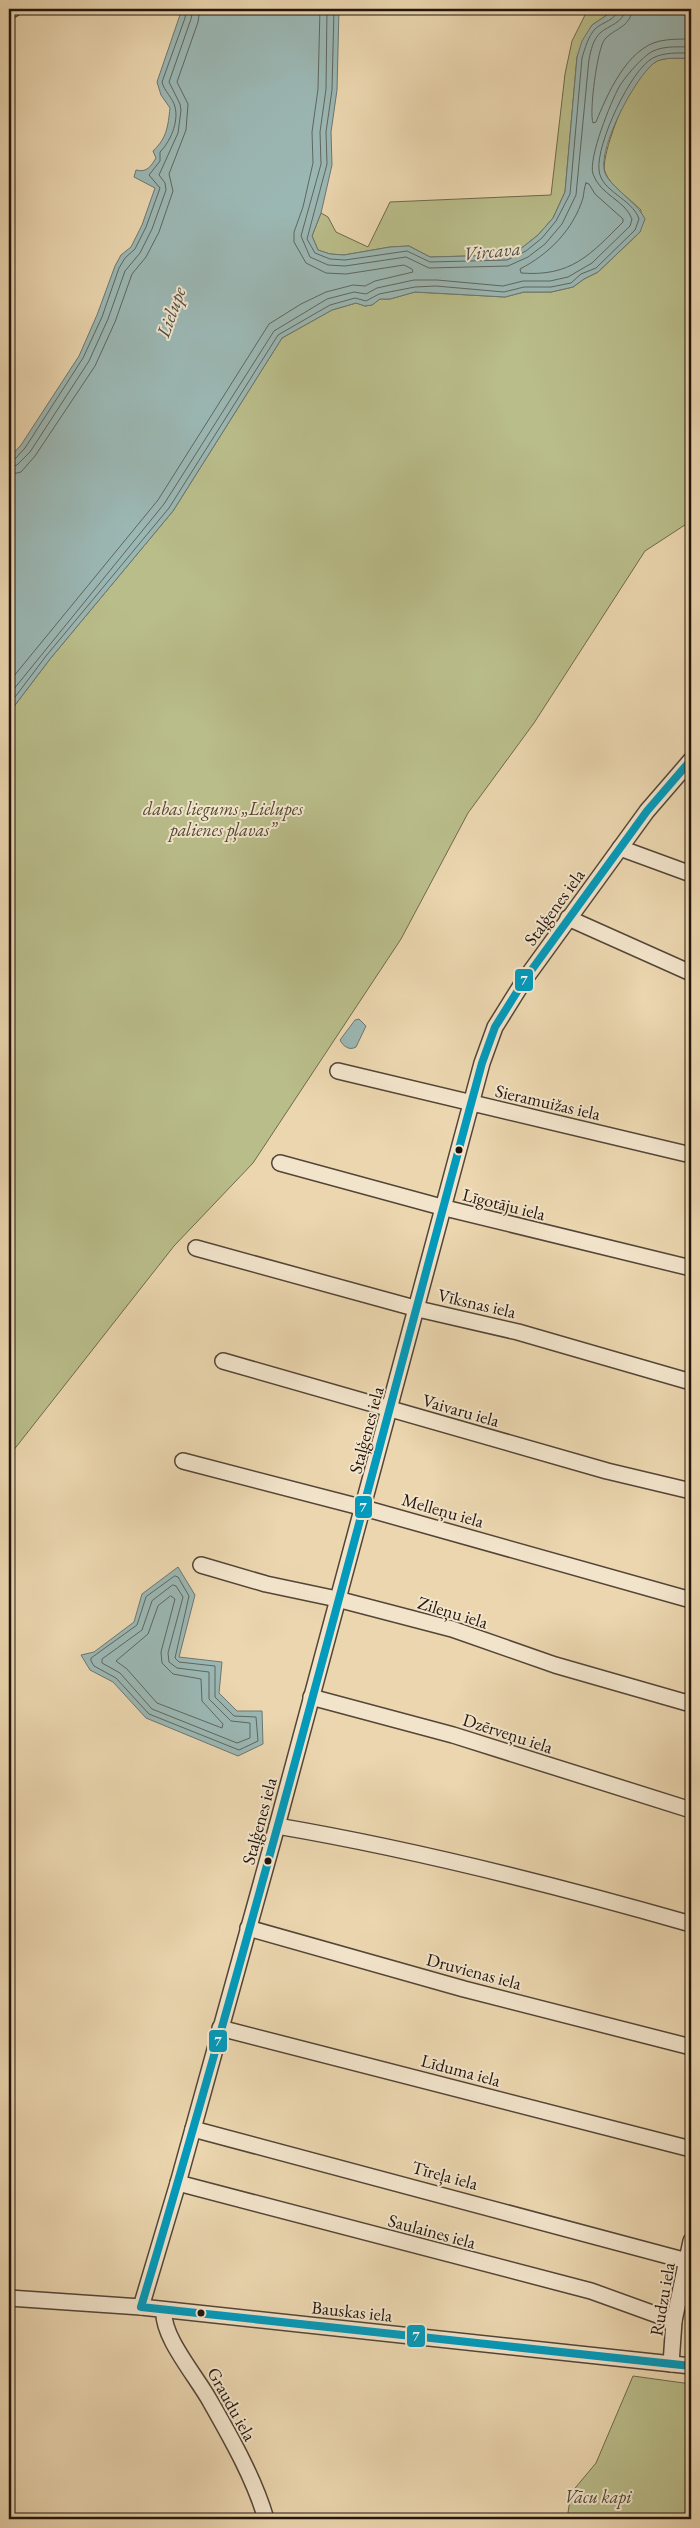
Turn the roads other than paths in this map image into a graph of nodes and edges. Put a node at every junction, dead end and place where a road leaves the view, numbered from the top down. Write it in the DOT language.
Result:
graph roads {
  1 [pos="13,9"];
  2 [pos="9,11"];
  3 [pos="691,760"];
  4 [pos="620,848"];
  5 [pos="691,874"];
  6 [pos="568,918"];
  7 [pos="691,973"];
  8 [pos="338,1071"];
  9 [pos="472,1104"];
  10 [pos="691,1155"];
  11 [pos="280,1163"];
  12 [pos="445,1208"];
  13 [pos="196,1248"];
  14 [pos="691,1268"];
  15 [pos="418,1309"];
  16 [pos="223,1361"];
  17 [pos="691,1382"];
  18 [pos="390,1410"];
  19 [pos="183,1461"];
  20 [pos="691,1491"];
  21 [pos="364,1508"];
  22 [pos="201,1565"];
  23 [pos="337,1599"];
  24 [pos="691,1600"];
  25 [pos="311,1697"];
  26 [pos="691,1704"];
  27 [pos="691,1810"];
  28 [pos="277,1826"];
  29 [pos="691,1924"];
  30 [pos="248,1928"];
  31 [pos="220,2028"];
  32 [pos="691,2047"];
  33 [pos="193,2129"];
  34 [pos="691,2149"];
  35 [pos="178,2183"];
  36 [pos="691,2240"];
  37 [pos="687,2261"];
  38 [pos="686,2291"];
  39 [pos="9,2298"];
  40 [pos="141,2307"];
  41 [pos="164,2310"];
  42 [pos="674,2321"];
  43 [pos="671,2364"];
  44 [pos="691,2366"];
  45 [pos="266,2519"];
  1 -- 2 [label="street"];
  3 -- 4 [label="street, Staļģenes iela"];
  4 -- 5 [label="street"];
  4 -- 6 [label="street, Staļģenes iela"];
  6 -- 7 [label="street"];
  6 -- 9 [label="street, Staļģenes iela"];
  8 -- 9 [label="street, Sieramuižas iela"];
  9 -- 10 [label="street, Sieramuižas iela"];
  9 -- 12 [label="street, Staļģenes iela"];
  11 -- 12 [label="street, Līgotāju iela"];
  12 -- 14 [label="street, Līgotāju iela"];
  12 -- 15 [label="street, Staļģenes iela"];
  13 -- 15 [label="street, Vīksnas iela"];
  15 -- 17 [label="street, Vīksnas iela"];
  15 -- 18 [label="street, Staļģenes iela"];
  16 -- 18 [label="street, Vaivaru iela"];
  18 -- 20 [label="street, Vaivaru iela"];
  18 -- 21 [label="street, Staļģenes iela"];
  19 -- 21 [label="street, Melleņu iela"];
  21 -- 23 [label="street, Staļģenes iela"];
  21 -- 24 [label="street, Melleņu iela"];
  22 -- 23 [label="street, Zileņu iela"];
  23 -- 25 [label="street, Staļģenes iela"];
  23 -- 26 [label="street, Zileņu iela"];
  25 -- 27 [label="street, Dzērveņu iela"];
  25 -- 28 [label="street, Staļģenes iela"];
  28 -- 29 [label="street"];
  28 -- 30 [label="street, Staļģenes iela"];
  30 -- 31 [label="street, Staļģenes iela"];
  30 -- 32 [label="street, Druvienas iela"];
  31 -- 33 [label="street, Staļģenes iela"];
  31 -- 34 [label="street, Līduma iela"];
  33 -- 35 [label="street, Staļģenes iela"];
  33 -- 37 [label="street, Tīreļa iela"];
  35 -- 40 [label="street, Staļģenes iela"];
  35 -- 42 [label="street, Saulaines iela"];
  36 -- 37 [label="street, Rudzu iela"];
  37 -- 38 [label="street, Rudzu iela"];
  38 -- 42 [label="street, Rudzu iela"];
  39 -- 40 [label="street, Bauskas iela"];
  40 -- 41 [label="street, Bauskas iela"];
  41 -- 43 [label="street, Bauskas iela"];
  41 -- 45 [label="street, Graudu iela"];
  42 -- 43 [label="street, Rudzu iela"];
  43 -- 44 [label="street, Bauskas iela"];
}
